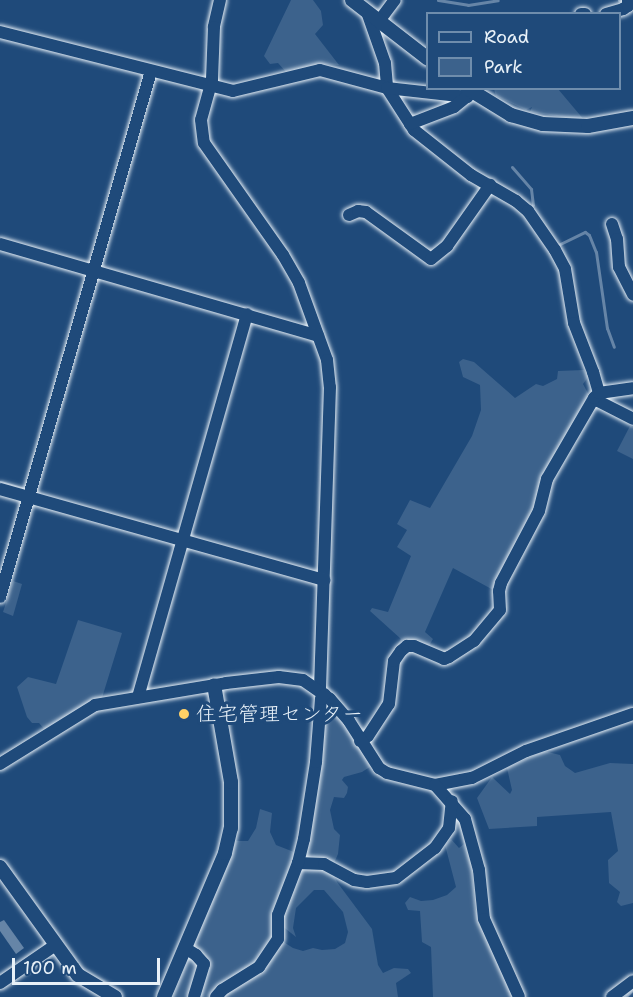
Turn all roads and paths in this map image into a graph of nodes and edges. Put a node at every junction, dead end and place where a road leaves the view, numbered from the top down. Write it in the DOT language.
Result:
graph roads {
  1 [pos="220,0"];
  2 [pos="352,0"];
  3 [pos="395,0"];
  4 [pos="628,0"];
  5 [pos="367,12"];
  6 [pos="613,12"];
  7 [pos="379,21"];
  8 [pos="0,32"];
  9 [pos="426,57"];
  10 [pos="151,71"];
  11 [pos="211,86"];
  12 [pos="387,88"];
  13 [pos="473,93"];
  14 [pos="633,118"];
  15 [pos="410,124"];
  16 [pos="490,185"];
  17 [pos="349,215"];
  18 [pos="612,224"];
  19 [pos="0,244"];
  20 [pos="94,270"];
  21 [pos="633,295"];
  22 [pos="247,314"];
  23 [pos="318,336"];
  24 [pos="633,388"];
  25 [pos="599,393"];
  26 [pos="633,419"];
  27 [pos="0,489"];
  28 [pos="29,497"];
  29 [pos="181,539"];
  30 [pos="324,580"];
  31 [pos="0,597"];
  32 [pos="214,685"];
  33 [pos="322,692"];
  34 [pos="138,696"];
  35 [pos="633,714"];
  36 [pos="360,741"];
  37 [pos="0,764"];
  38 [pos="435,785"];
  39 [pos="453,801"];
  40 [pos="298,863"];
  41 [pos="0,867"];
  42 [pos="54,946"];
  43 [pos="184,948"];
  44 [pos="633,981"];
  45 [pos="0,983"];
  46 [pos="115,997"];
  47 [pos="164,997"];
  48 [pos="194,997"];
  49 [pos="216,997"];
  50 [pos="519,997"];
  51 [pos="612,997"];
  1 -- 11 [label="street"];
  2 -- 5 [label="street"];
  3 -- 7 [label="street"];
  4 -- 6 [label="street"];
  5 -- 7 [label="street"];
  5 -- 12 [label="street"];
  7 -- 9 [label="street"];
  8 -- 10 [label="street"];
  10 -- 11 [label="street"];
  10 -- 20 [label="street"];
  11 -- 12 [label="street"];
  11 -- 23 [label="street"];
  12 -- 13 [label="street"];
  12 -- 15 [label="street"];
  13 -- 14 [label="street"];
  13 -- 15 [label="street"];
  15 -- 16 [label="street"];
  16 -- 17 [label="street"];
  16 -- 25 [label="street"];
  18 -- 21 [label="street"];
  19 -- 20 [label="street"];
  20 -- 22 [label="street"];
  20 -- 28 [label="street"];
  22 -- 23 [label="street"];
  22 -- 29 [label="street"];
  23 -- 30 [label="street"];
  24 -- 25 [label="street"];
  25 -- 26 [label="street"];
  25 -- 36 [label="street"];
  27 -- 28 [label="street"];
  28 -- 29 [label="street"];
  28 -- 31 [label="street"];
  29 -- 30 [label="street"];
  29 -- 34 [label="street"];
  30 -- 33 [label="street"];
  32 -- 33 [label="street"];
  32 -- 34 [label="street"];
  32 -- 43 [label="street"];
  33 -- 36 [label="street"];
  33 -- 40 [label="street"];
  34 -- 37 [label="street"];
  35 -- 38 [label="street"];
  36 -- 38 [label="street"];
  38 -- 39 [label="street"];
  39 -- 40 [label="street"];
  39 -- 50 [label="street"];
  40 -- 49 [label="street"];
  41 -- 42 [label="street"];
  42 -- 45 [label="street"];
  42 -- 46 [label="street"];
  43 -- 47 [label="street"];
  43 -- 48 [label="street"];
  44 -- 51 [label="street"];
}
